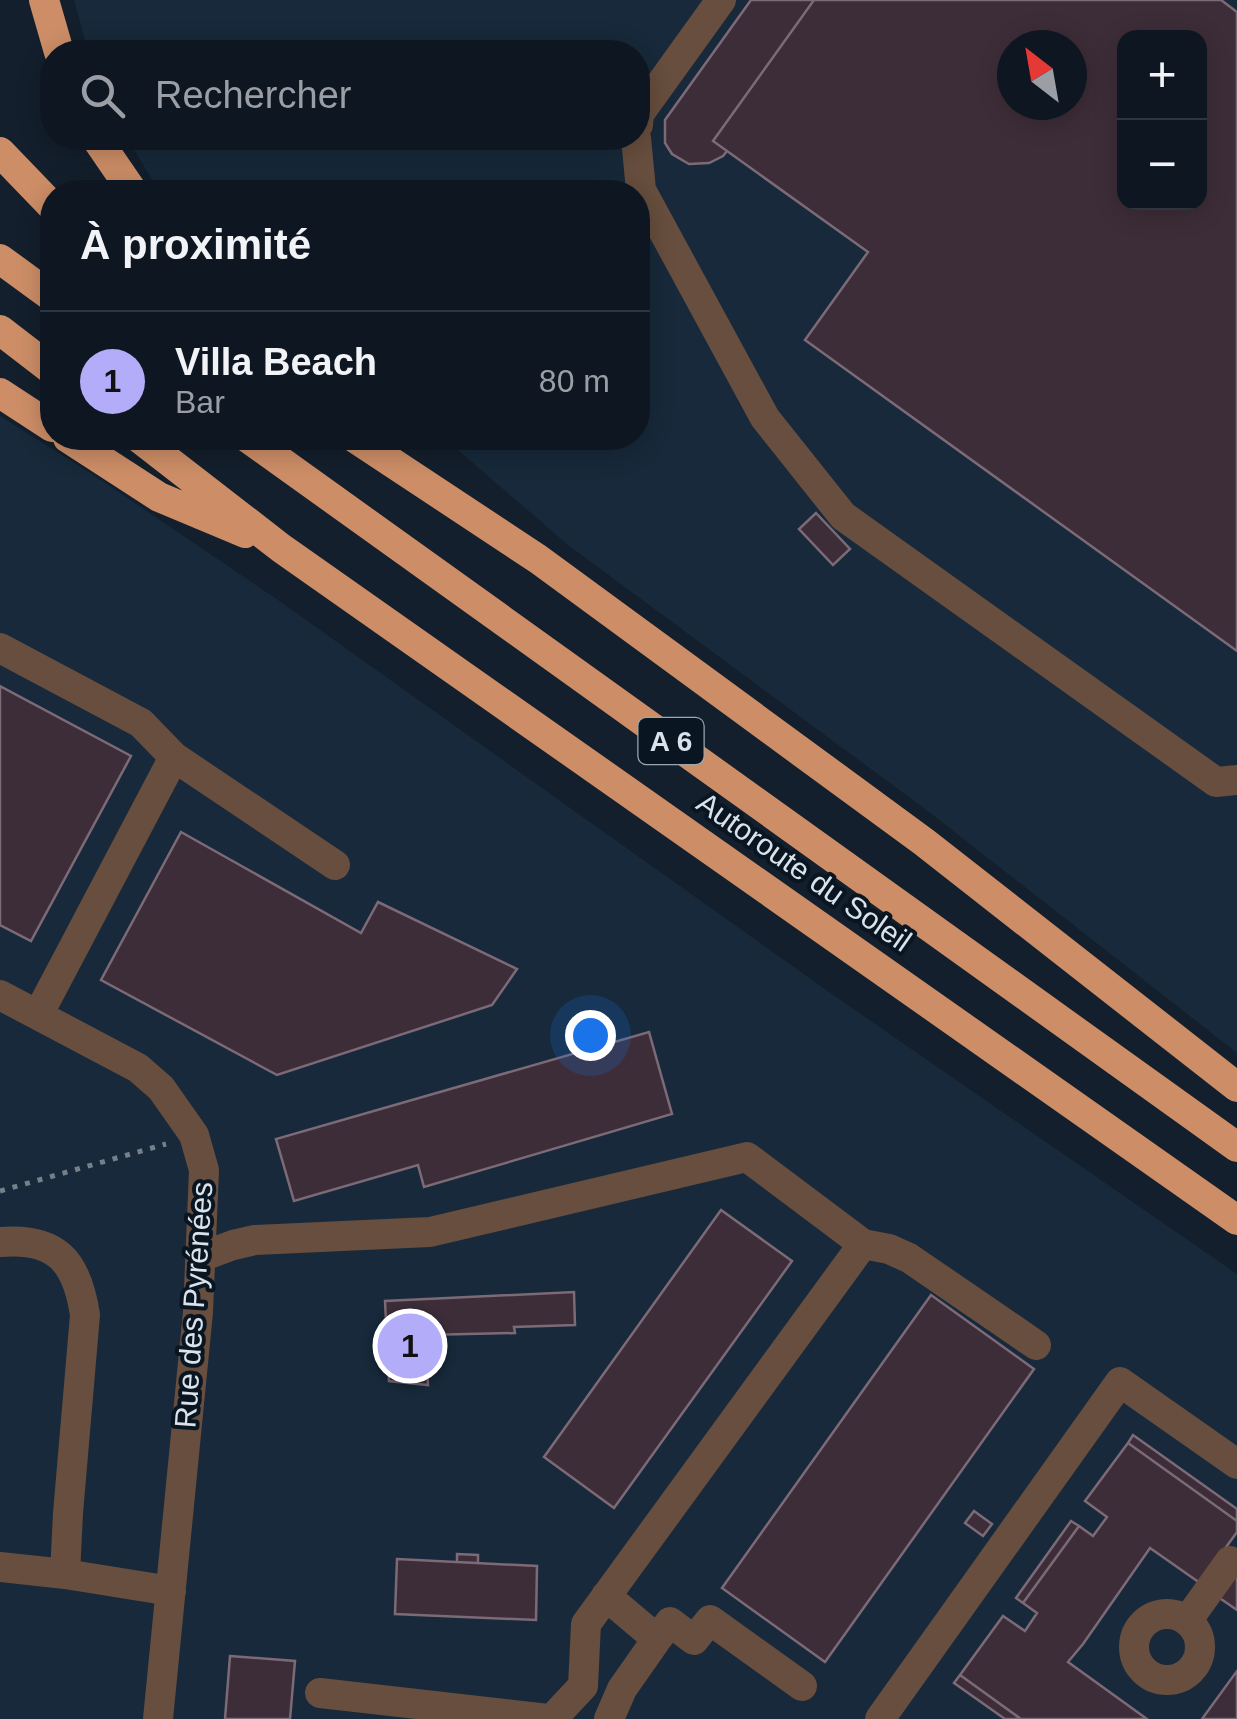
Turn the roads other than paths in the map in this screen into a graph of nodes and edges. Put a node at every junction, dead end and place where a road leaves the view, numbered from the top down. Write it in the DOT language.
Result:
graph roads {
  1 [pos="44,0"];
  2 [pos="711,6"];
  3 [pos="56,40"];
  4 [pos="650,99"];
  5 [pos="104,150"];
  6 [pos="637,150"];
  7 [pos="0,152"];
  8 [pos="124,180"];
  9 [pos="640,180"];
  10 [pos="40,194"];
  11 [pos="650,207"];
  12 [pos="0,259"];
  13 [pos="40,288"];
  14 [pos="0,330"];
  15 [pos="40,361"];
  16 [pos="0,393"];
  17 [pos="40,419"];
  18 [pos="86,450"];
  19 [pos="154,450"];
  20 [pos="265,450"];
  21 [pos="373,450"];
  22 [pos="405,450"];
  23 [pos="281,548"];
  24 [pos="538,559"];
  25 [pos="0,648"];
  26 [pos="174,757"];
  27 [pos="1237,780"];
  28 [pos="336,865"];
  29 [pos="0,995"];
  30 [pos="38,1015"];
  31 [pos="1237,1087"];
  32 [pos="1237,1147"];
  33 [pos="1237,1220"];
  34 [pos="0,1242"];
  35 [pos="863,1244"];
  36 [pos="201,1257"];
  37 [pos="1036,1345"];
  38 [pos="1237,1464"];
  39 [pos="1234,1555"];
  40 [pos="0,1567"];
  41 [pos="66,1574"];
  42 [pos="171,1591"];
  43 [pos="606,1596"];
  44 [pos="1187,1621"];
  45 [pos="657,1639"];
  46 [pos="802,1686"];
  47 [pos="320,1693"];
  48 [pos="158,1719"];
  49 [pos="550,1719"];
  50 [pos="609,1719"];
  51 [pos="880,1719"];
  1 -- 3 [label="highway"];
  2 -- 4 [label="street"];
  5 -- 8 [label="highway"];
  6 -- 9 [label="street"];
  7 -- 10 [label="highway"];
  11 -- 27 [label="street"];
  12 -- 13 [label="highway"];
  14 -- 15 [label="highway"];
  16 -- 17 [label="highway"];
  18 -- 23 [label="highway"];
  19 -- 23 [label="highway, Autoroute du Soleil / A 6"];
  20 -- 32 [label="highway, Autoroute du Soleil / A 6"];
  21 -- 24 [label="highway"];
  22 -- 24 [label="highway"];
  23 -- 33 [label="highway, Autoroute du Soleil / A 6"];
  24 -- 31 [label="highway"];
  25 -- 26 [label="street"];
  26 -- 28 [label="street"];
  26 -- 30 [label="street"];
  29 -- 30 [label="street, Rue des Pyrénées"];
  30 -- 36 [label="street, Rue des Pyrénées"];
  34 -- 41 [label="street"];
  35 -- 36 [label="street"];
  35 -- 37 [label="street"];
  35 -- 43 [label="street"];
  36 -- 42 [label="street, Rue des Pyrénées"];
  38 -- 51 [label="street"];
  39 -- 44 [label="street"];
  40 -- 41 [label="street"];
  41 -- 42 [label="street"];
  42 -- 48 [label="street, Rue des Pyrénées"];
  43 -- 45 [label="street"];
  43 -- 49 [label="street"];
  45 -- 46 [label="street"];
  45 -- 50 [label="street"];
  47 -- 49 [label="street"];
}
